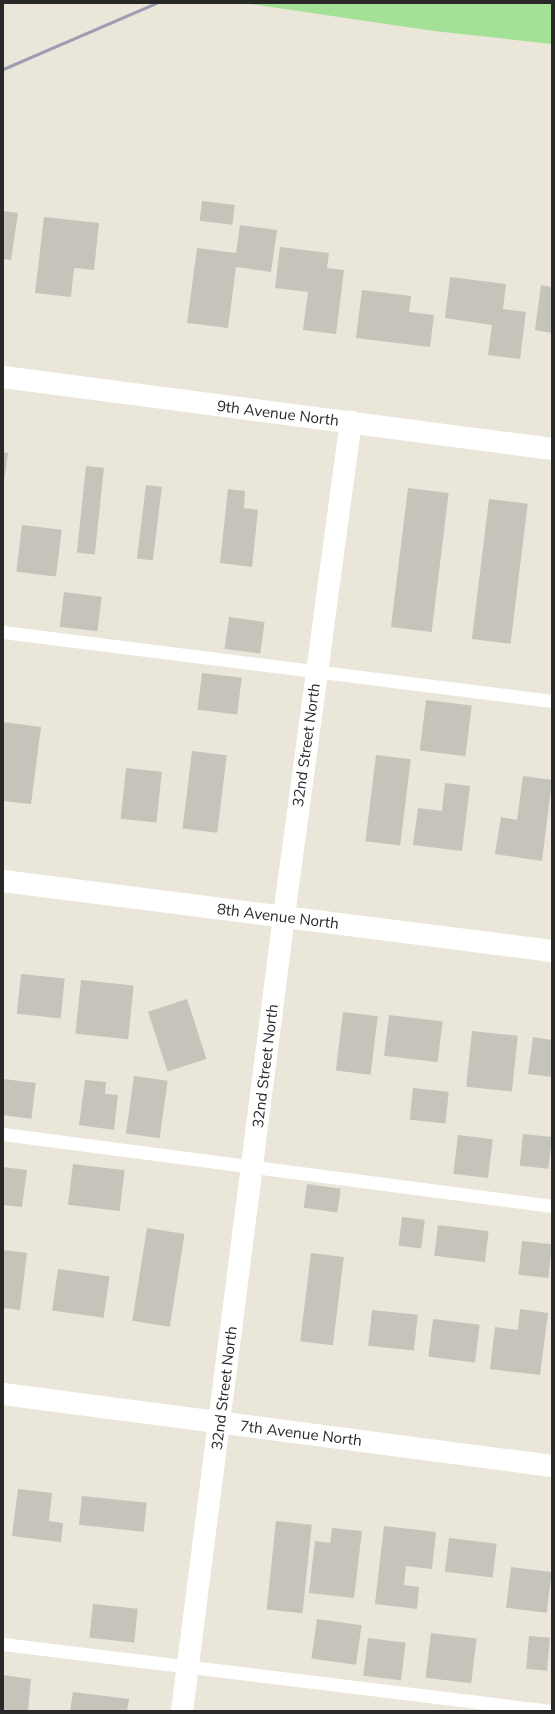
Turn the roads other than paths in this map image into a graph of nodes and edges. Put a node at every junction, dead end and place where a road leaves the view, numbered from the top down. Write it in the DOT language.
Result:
graph roads {
  1 [pos="3,377"];
  2 [pos="351,422"];
  3 [pos="552,449"];
  4 [pos="3,632"];
  5 [pos="316,671"];
  6 [pos="552,701"];
  7 [pos="3,881"];
  8 [pos="284,916"];
  9 [pos="552,951"];
  10 [pos="3,1134"];
  11 [pos="252,1168"];
  12 [pos="552,1206"];
  13 [pos="3,1394"];
  14 [pos="220,1422"];
  15 [pos="552,1466"];
  16 [pos="3,1644"];
  17 [pos="188,1666"];
  18 [pos="182,1711"];
  19 [pos="551,1711"];
  1 -- 2 [label="street, 9th Avenue North"];
  2 -- 3 [label="street, 9th Avenue North"];
  2 -- 5 [label="street, 32nd Street North"];
  4 -- 5 [label="lane"];
  5 -- 6 [label="lane"];
  5 -- 8 [label="street, 32nd Street North"];
  7 -- 8 [label="street, 8th Avenue North"];
  8 -- 9 [label="street, 8th Avenue North"];
  8 -- 11 [label="street, 32nd Street North"];
  10 -- 11 [label="lane"];
  11 -- 12 [label="lane"];
  11 -- 14 [label="street, 32nd Street North"];
  13 -- 14 [label="street, 7th Avenue North"];
  14 -- 15 [label="street, 7th Avenue North"];
  14 -- 17 [label="street, 32nd Street North"];
  16 -- 17 [label="lane"];
  17 -- 18 [label="street, 32nd Street North"];
  17 -- 19 [label="lane"];
}
